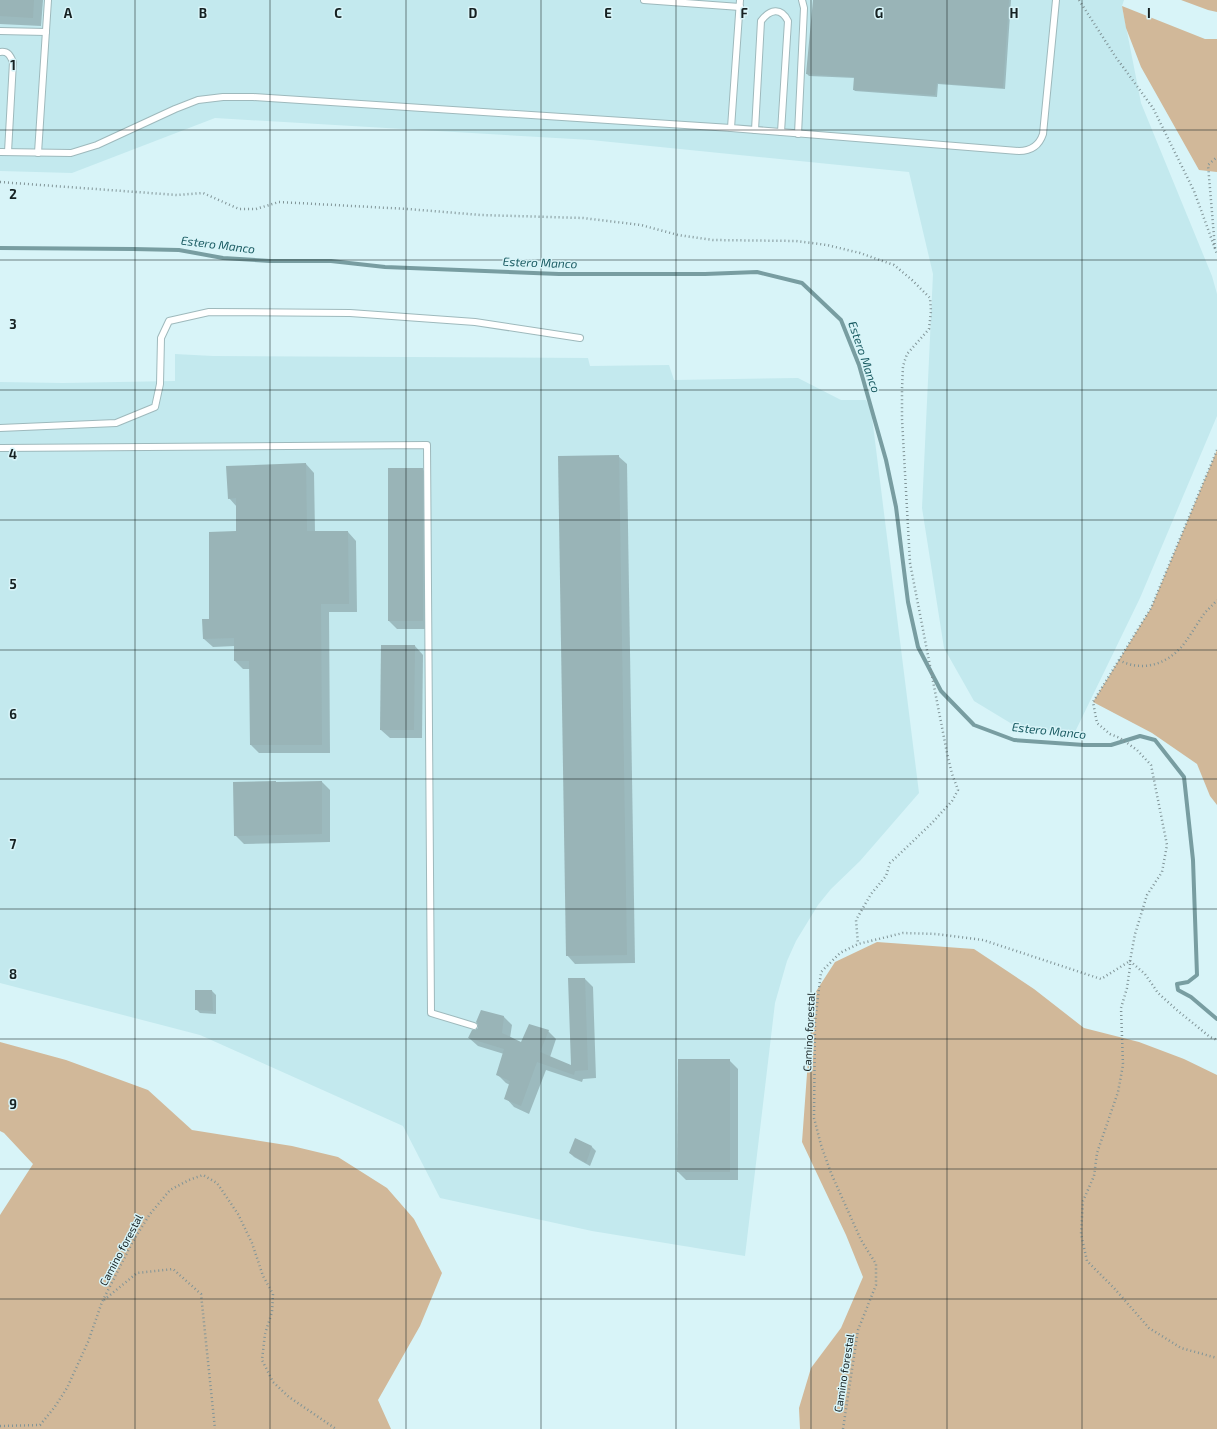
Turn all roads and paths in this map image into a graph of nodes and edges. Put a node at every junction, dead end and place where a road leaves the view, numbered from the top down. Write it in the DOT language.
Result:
graph roads {
  1 [pos="48,0"];
  2 [pos="644,0"];
  3 [pos="802,0"];
  4 [pos="1056,0"];
  5 [pos="1079,0"];
  6 [pos="740,3"];
  7 [pos="0,31"];
  8 [pos="46,32"];
  9 [pos="0,52"];
  10 [pos="731,128"];
  11 [pos="755,130"];
  12 [pos="781,132"];
  13 [pos="798,134"];
  14 [pos="0,152"];
  15 [pos="8,152"];
  16 [pos="38,153"];
  17 [pos="1217,157"];
  18 [pos="0,182"];
  19 [pos="1216,254"];
  20 [pos="580,338"];
  21 [pos="0,428"];
  22 [pos="0,448"];
  23 [pos="1217,450"];
  24 [pos="1217,600"];
  25 [pos="1119,660"];
  26 [pos="858,944"];
  27 [pos="1130,961"];
  28 [pos="474,1026"];
  29 [pos="1217,1040"];
  30 [pos="102,1302"];
  31 [pos="1217,1358"];
  32 [pos="0,1426"];
  33 [pos="215,1429"];
  34 [pos="336,1429"];
  35 [pos="843,1429"];
  1 -- 8 [label="lane"];
  2 -- 6 [label="lane"];
  3 -- 13 [label="lane"];
  4 -- 13 [label="lane"];
  5 -- 19 [label="path"];
  6 -- 10 [label="lane"];
  7 -- 8 [label="lane"];
  8 -- 16 [label="lane"];
  9 -- 15 [label="lane"];
  10 -- 11 [label="lane"];
  10 -- 16 [label="lane"];
  11 -- 12 [label="lane"];
  11 -- 12 [label="lane"];
  12 -- 13 [label="lane"];
  14 -- 15 [label="lane"];
  15 -- 16 [label="lane"];
  17 -- 19 [label="path"];
  18 -- 26 [label="path"];
  20 -- 21 [label="lane"];
  22 -- 28 [label="lane"];
  23 -- 25 [label="path"];
  24 -- 25 [label="path"];
  25 -- 27 [label="path"];
  26 -- 27 [label="path, Camino forestal"];
  26 -- 35 [label="path, Camino forestal"];
  27 -- 29 [label="path"];
  27 -- 31 [label="path"];
  30 -- 32 [label="path, Camino forestal"];
  30 -- 33 [label="path"];
  30 -- 34 [label="path, Camino forestal"];
}
